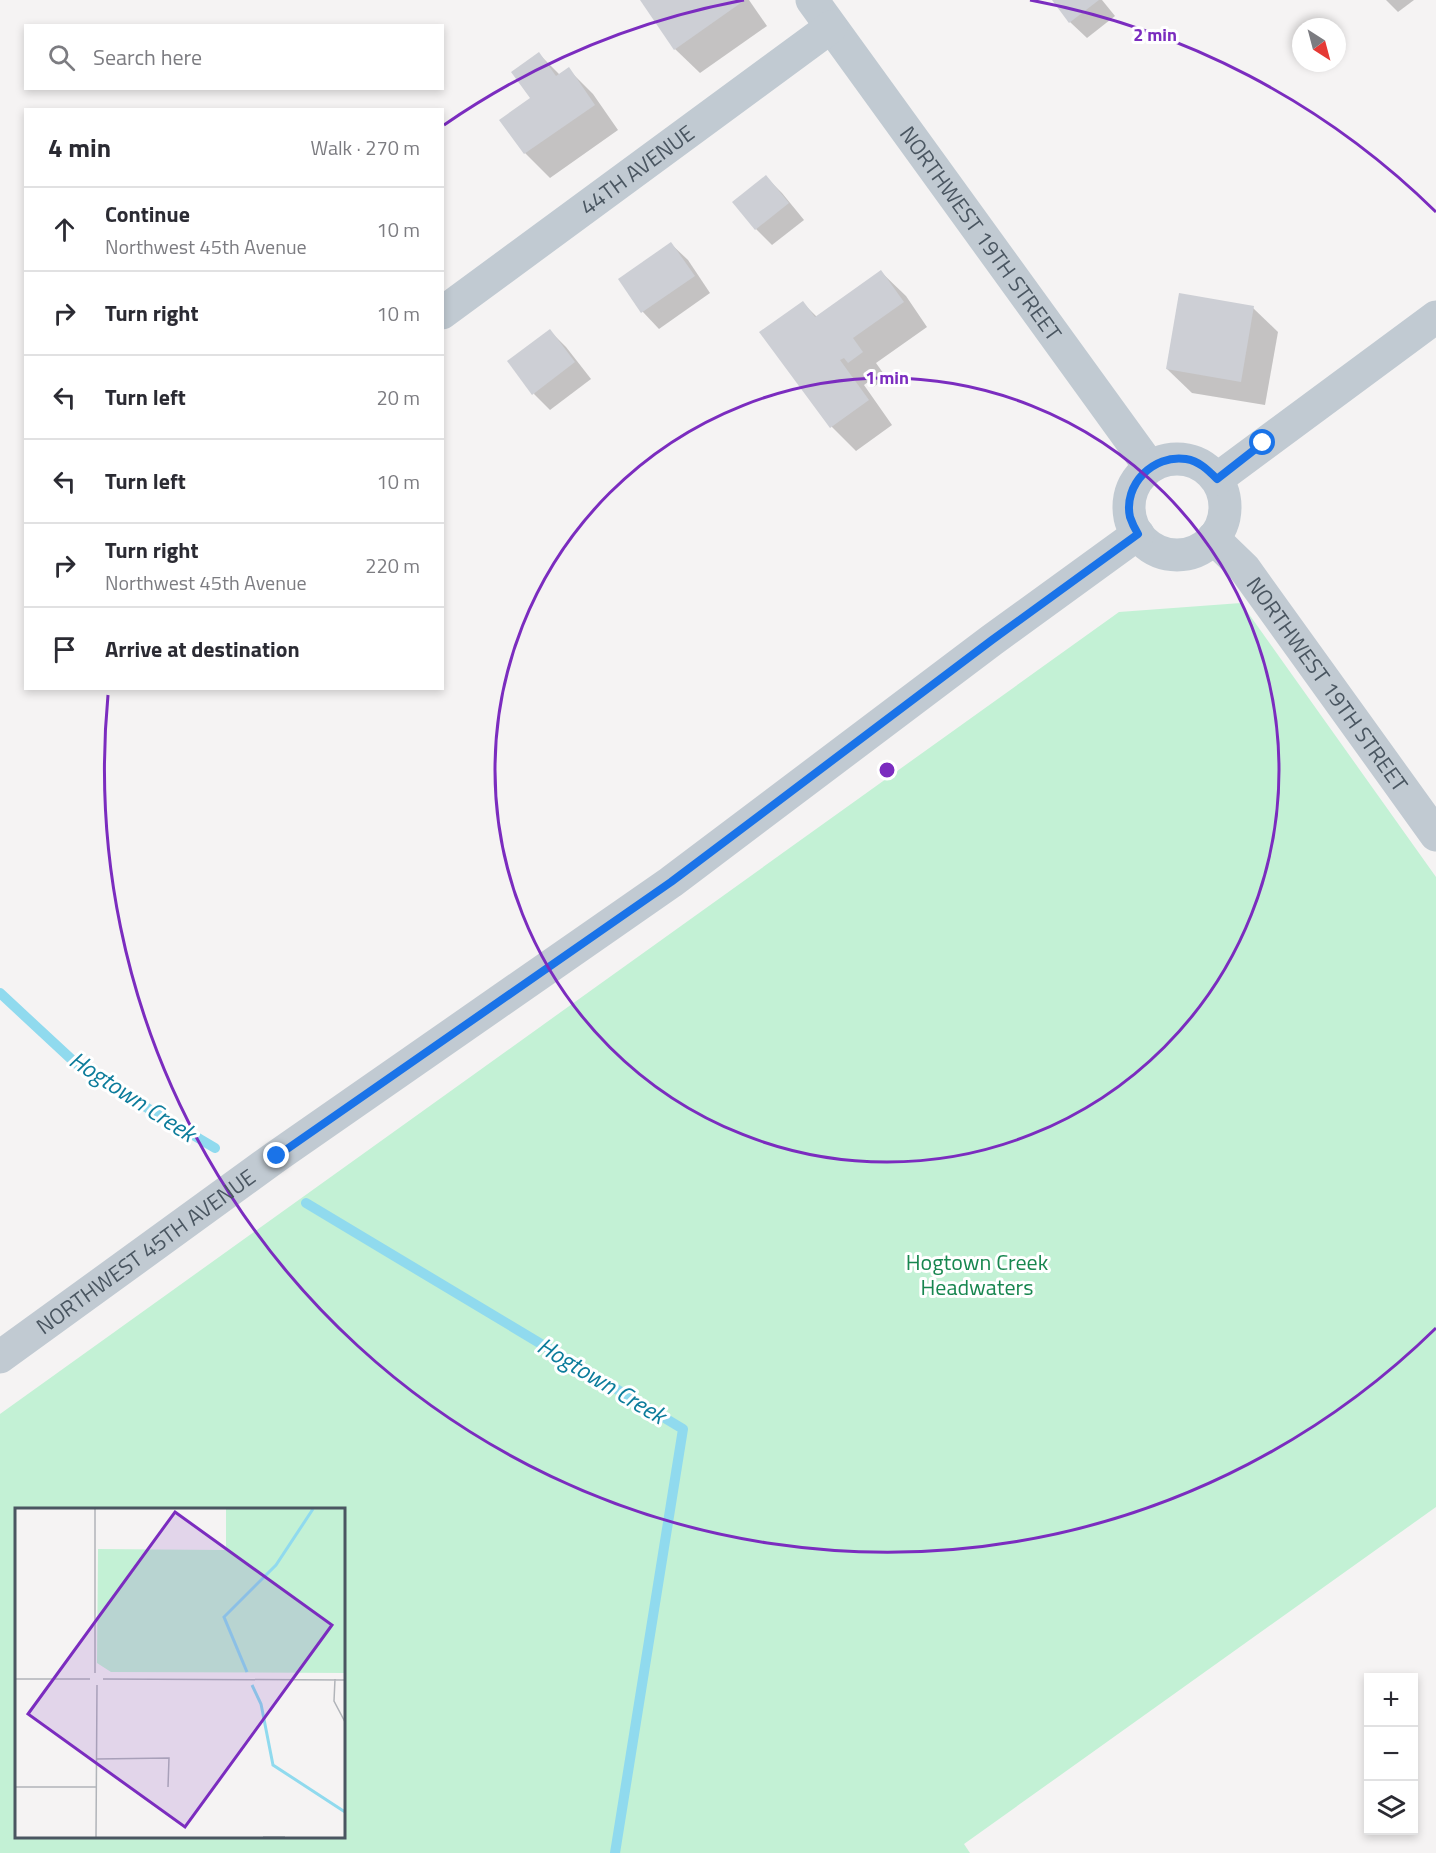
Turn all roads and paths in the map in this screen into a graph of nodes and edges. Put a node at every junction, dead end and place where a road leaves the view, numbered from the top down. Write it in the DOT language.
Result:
graph roads {
  1 [pos="812,0"];
  2 [pos="831,27"];
  3 [pos="444,312"];
  4 [pos="1436,317"];
  5 [pos="1150,467"];
  6 [pos="1217,479"];
  7 [pos="1138,534"];
  8 [pos="1213,538"];
  9 [pos="1436,835"];
  10 [pos="0,1357"];
  1 -- 2 [label="street, NORTHWEST 19TH STREET"];
  2 -- 3 [label="street, 44TH AVENUE"];
  2 -- 5 [label="street, NORTHWEST 19TH STREET"];
  4 -- 6 [label="street"];
  5 -- 6 [label="street"];
  5 -- 7 [label="street"];
  6 -- 8 [label="street"];
  7 -- 8 [label="street"];
  7 -- 10 [label="street, NORTHWEST 45TH AVENUE"];
  8 -- 9 [label="street, NORTHWEST 19TH STREET"];
}
